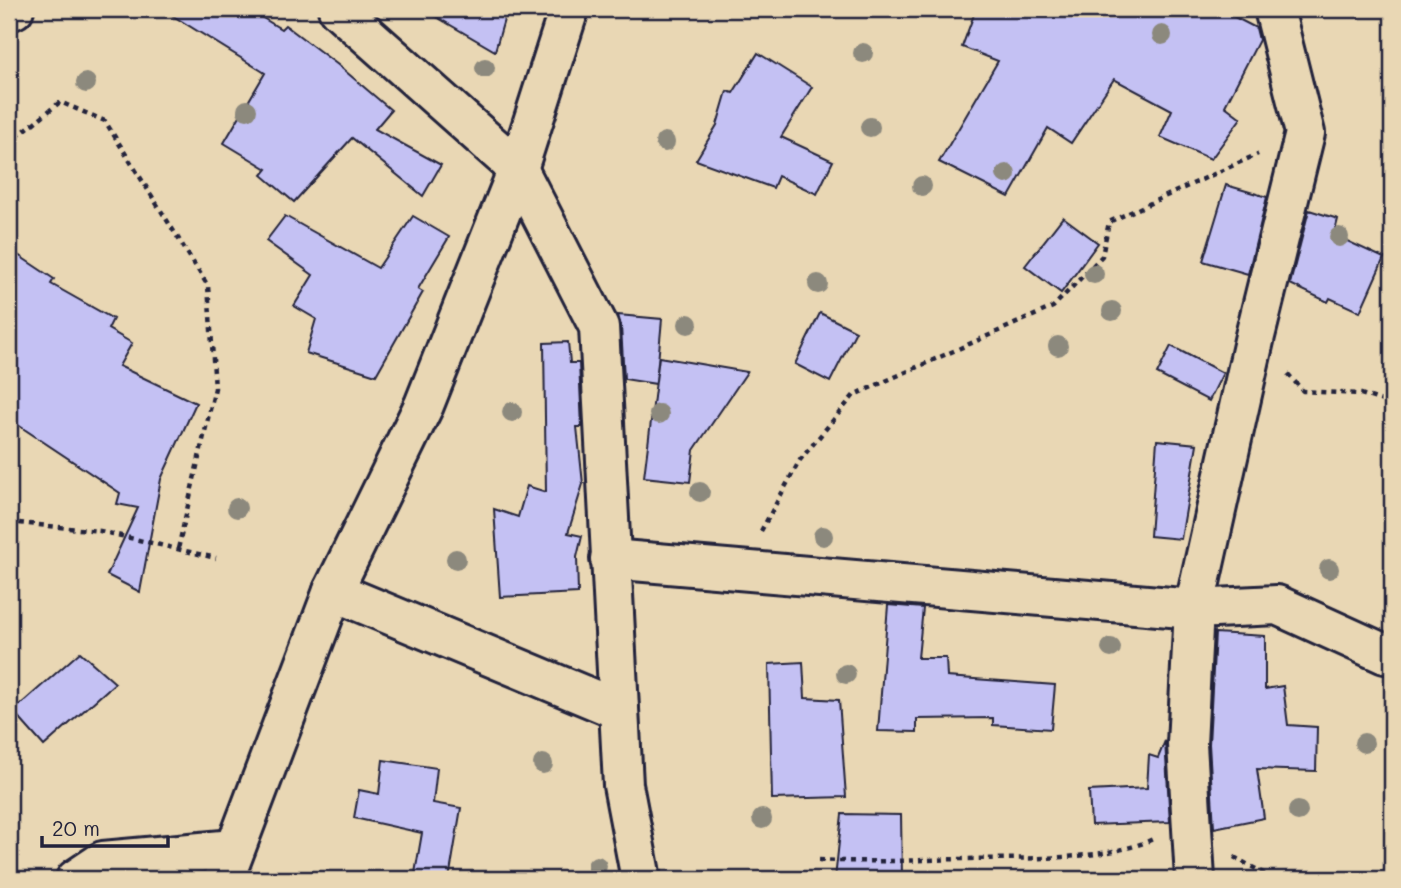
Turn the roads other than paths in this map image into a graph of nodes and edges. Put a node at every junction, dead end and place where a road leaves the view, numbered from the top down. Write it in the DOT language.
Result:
graph roads {
  1 [pos="14,9"];
  2 [pos="338,9"];
  3 [pos="569,9"];
  4 [pos="1274,9"];
  5 [pos="9,11"];
  6 [pos="518,169"];
  7 [pos="610,559"];
  8 [pos="333,591"];
  9 [pos="1195,609"];
  10 [pos="1392,655"];
  11 [pos="619,710"];
  12 [pos="229,864"];
  13 [pos="76,879"];
  14 [pos="642,879"];
  15 [pos="1195,879"];
  1 -- 5 [label="street"];
  2 -- 6 [label="street"];
  3 -- 6 [label="street"];
  4 -- 9 [label="street"];
  6 -- 7 [label="street"];
  6 -- 8 [label="street"];
  7 -- 9 [label="street"];
  7 -- 11 [label="street"];
  8 -- 11 [label="street"];
  8 -- 12 [label="street"];
  9 -- 10 [label="street"];
  9 -- 15 [label="street"];
  11 -- 14 [label="street"];
  12 -- 13 [label="street"];
}
